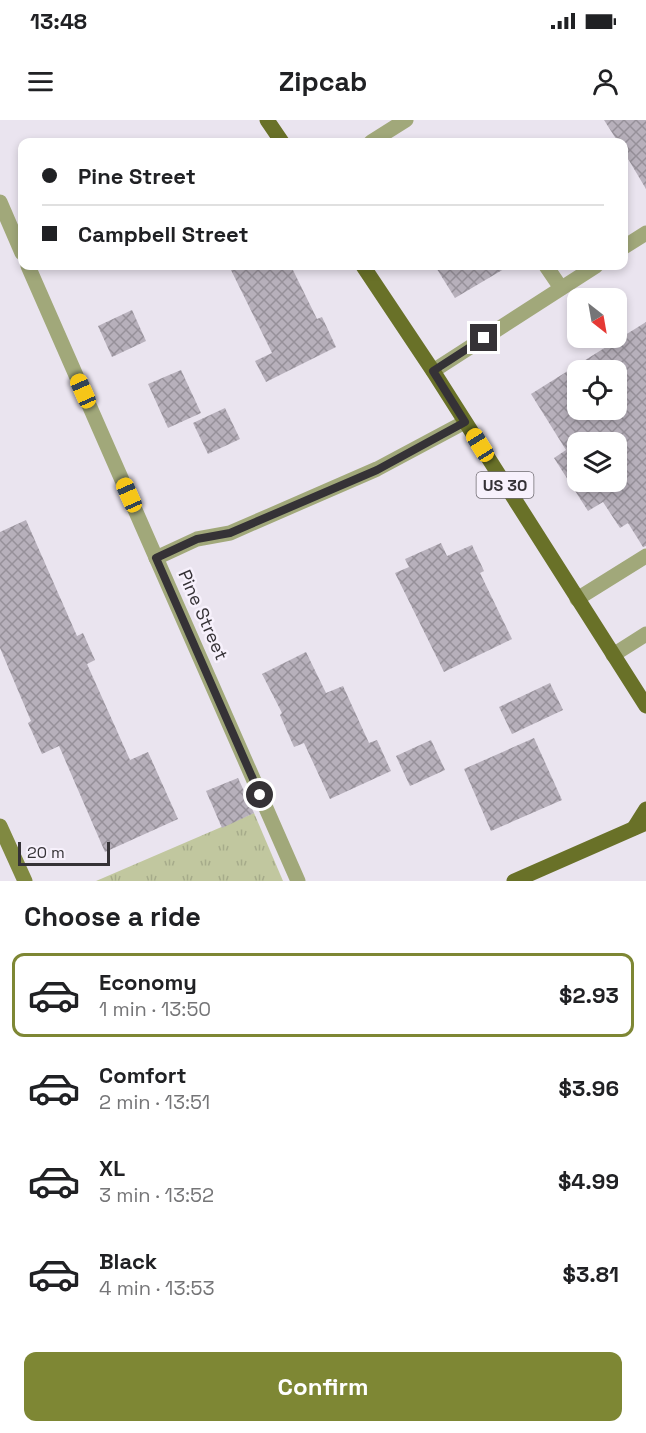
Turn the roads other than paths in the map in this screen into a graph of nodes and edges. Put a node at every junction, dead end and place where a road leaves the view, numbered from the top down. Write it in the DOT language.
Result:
graph roads {
  1 [pos="267,120"];
  2 [pos="406,120"];
  3 [pos="279,138"];
  4 [pos="377,138"];
  5 [pos="0,202"];
  6 [pos="646,233"];
  7 [pos="18,244"];
  8 [pos="628,244"];
  9 [pos="30,270"];
  10 [pos="366,270"];
  11 [pos="549,270"];
  12 [pos="590,270"];
  13 [pos="561,288"];
  14 [pos="433,371"];
  15 [pos="465,422"];
  16 [pos="646,556"];
  17 [pos="156,558"];
  18 [pos="578,599"];
  19 [pos="646,634"];
  20 [pos="613,655"];
  21 [pos="646,706"];
  22 [pos="646,809"];
  23 [pos="640,825"];
  24 [pos="0,826"];
  25 [pos="25,881"];
  26 [pos="298,881"];
  27 [pos="515,881"];
  1 -- 3 [label="main road"];
  2 -- 4 [label="street"];
  5 -- 7 [label="street"];
  6 -- 8 [label="street"];
  9 -- 17 [label="street, Pine Street"];
  10 -- 14 [label="main road, US 30"];
  11 -- 13 [label="street"];
  12 -- 13 [label="street"];
  13 -- 14 [label="street"];
  14 -- 15 [label="main road, US 30"];
  15 -- 17 [label="street"];
  15 -- 18 [label="main road, US 30"];
  16 -- 18 [label="street"];
  17 -- 26 [label="street, Pine Street"];
  18 -- 20 [label="main road, US 30"];
  19 -- 20 [label="street"];
  20 -- 21 [label="main road, US 30"];
  22 -- 23 [label="main road"];
  23 -- 27 [label="main road"];
  24 -- 25 [label="street"];
}
